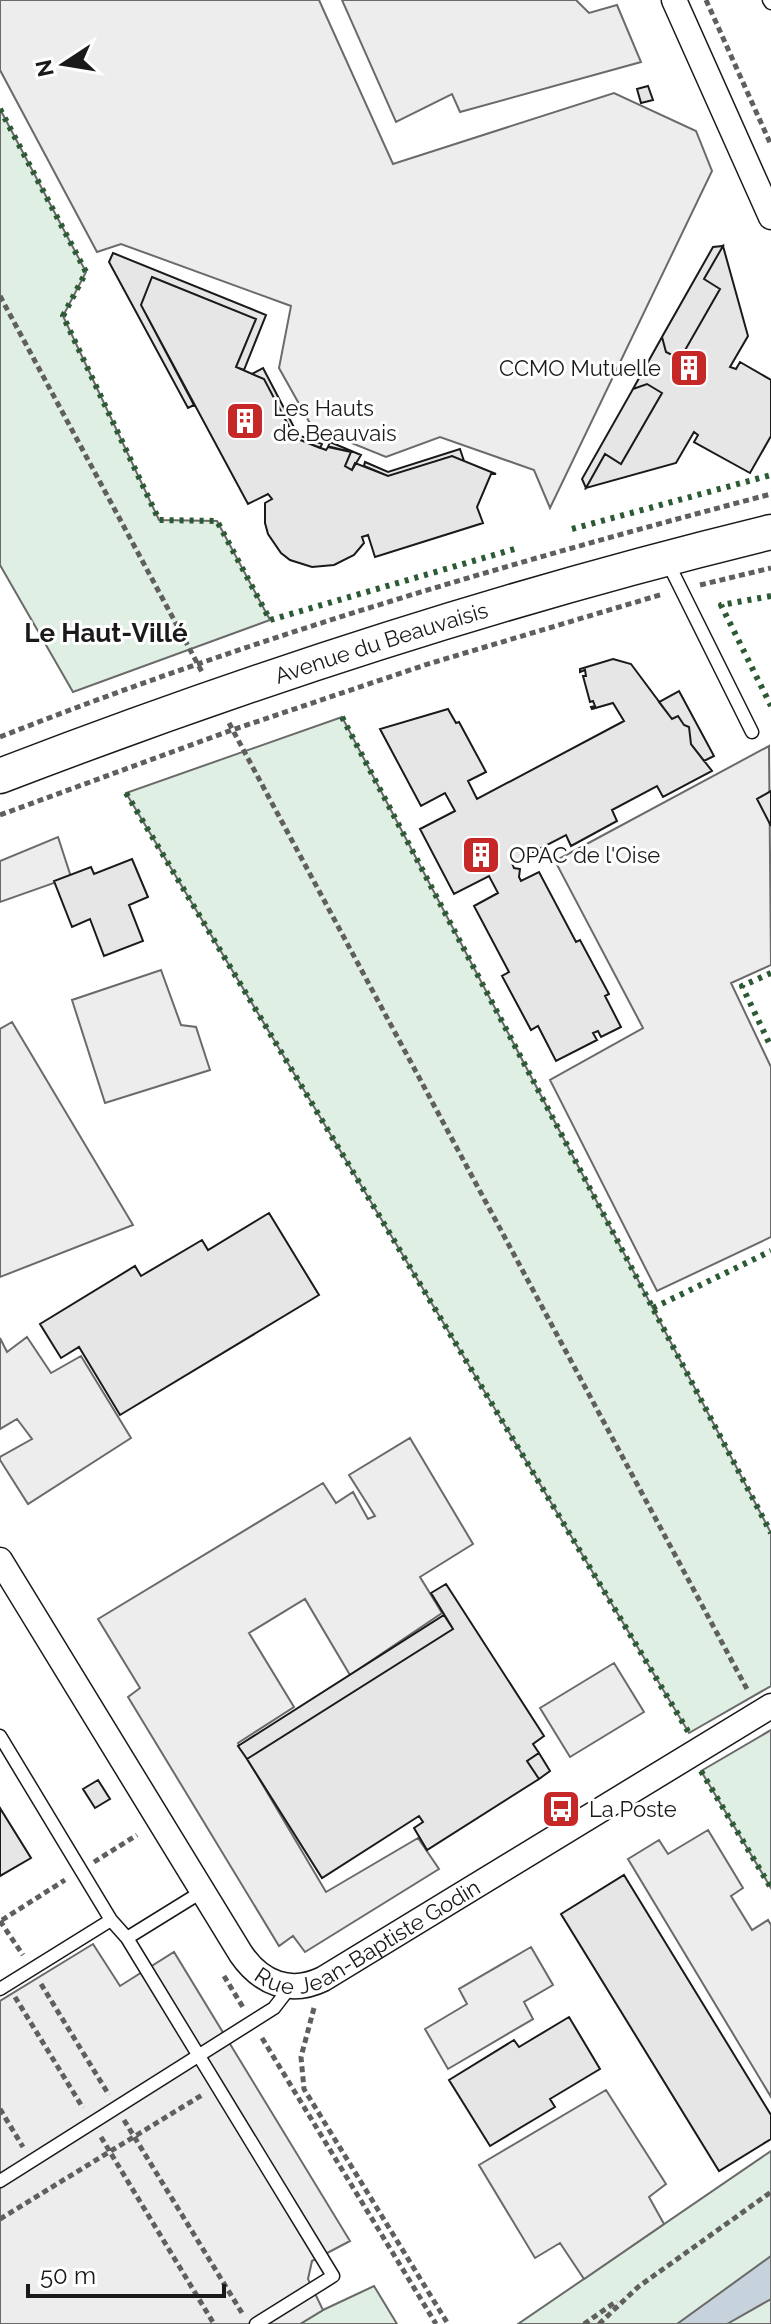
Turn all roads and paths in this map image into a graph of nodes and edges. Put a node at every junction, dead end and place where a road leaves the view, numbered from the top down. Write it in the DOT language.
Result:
graph roads {
  1 [pos="674,0"];
  2 [pos="706,0"];
  3 [pos="771,145"];
  4 [pos="771,217"];
  5 [pos="0,296"];
  6 [pos="771,532"];
  7 [pos="665,559"];
  8 [pos="771,568"];
  9 [pos="680,589"];
  10 [pos="214,696"];
  11 [pos="232,730"];
  12 [pos="752,732"];
  13 [pos="0,776"];
  14 [pos="0,815"];
  15 [pos="0,1560"];
  16 [pos="765,1709"];
  17 [pos="0,1736"];
  18 [pos="203,1891"];
  19 [pos="111,1920"];
  20 [pos="127,1938"];
  21 [pos="323,1979"];
  22 [pos="291,1986"];
  23 [pos="4,1987"];
  24 [pos="198,2056"];
  25 [pos="217,2086"];
  26 [pos="92,2123"];
  27 [pos="110,2152"];
  28 [pos="0,2181"];
  29 [pos="771,2192"];
  30 [pos="0,2219"];
  31 [pos="638,2287"];
  32 [pos="214,2324"];
  33 [pos="256,2324"];
  34 [pos="448,2324"];
  35 [pos="584,2324"];
  36 [pos="599,2324"];
  1 -- 4 [label="street"];
  2 -- 3 [label="path"];
  5 -- 10 [label="path"];
  6 -- 7 [label="street, Avenue du Beauvaisis"];
  7 -- 9 [label="lane"];
  7 -- 10 [label="street, Avenue du Beauvaisis"];
  8 -- 9 [label="path"];
  9 -- 11 [label="path"];
  9 -- 12 [label="lane"];
  10 -- 11 [label="path"];
  10 -- 13 [label="street, Avenue du Beauvaisis"];
  11 -- 14 [label="path"];
  11 -- 16 [label="path"];
  15 -- 18 [label="street, Rue Jean-Baptiste Godin"];
  16 -- 21 [label="street, Rue Jean-Baptiste Godin"];
  17 -- 19 [label="lane"];
  18 -- 20 [label="lane"];
  18 -- 22 [label="street, Rue Jean-Baptiste Godin"];
  19 -- 20 [label="lane"];
  19 -- 23 [label="lane"];
  20 -- 24 [label="lane"];
  21 -- 22 [label="street, Rue Jean-Baptiste Godin"];
  21 -- 34 [label="path"];
  22 -- 24 [label="lane"];
  23 -- 26 [label="path"];
  24 -- 25 [label="lane"];
  24 -- 26 [label="lane"];
  25 -- 27 [label="path"];
  25 -- 33 [label="lane"];
  26 -- 27 [label="path"];
  26 -- 28 [label="lane"];
  27 -- 30 [label="path"];
  27 -- 32 [label="path"];
  29 -- 31 [label="path"];
  31 -- 35 [label="path"];
  31 -- 36 [label="path"];
}
